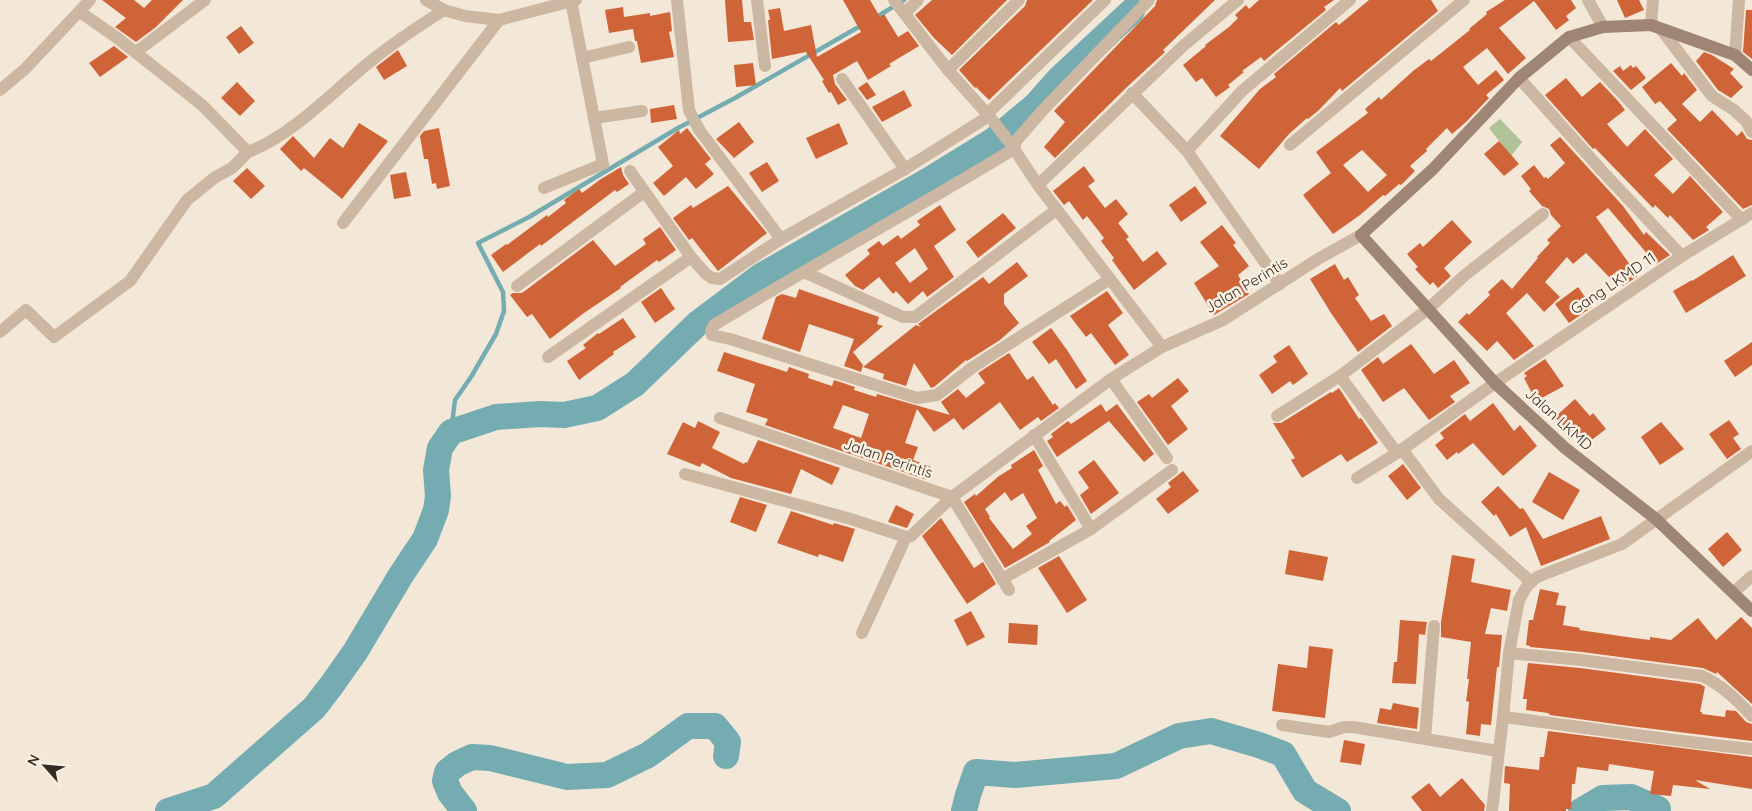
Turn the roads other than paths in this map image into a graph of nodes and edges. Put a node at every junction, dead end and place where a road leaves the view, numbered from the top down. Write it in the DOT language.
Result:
graph roads {
  1 [pos="90,0"];
  2 [pos="205,0"];
  3 [pos="426,0"];
  4 [pos="677,0"];
  5 [pos="757,0"];
  6 [pos="894,0"];
  7 [pos="918,0"];
  8 [pos="1019,0"];
  9 [pos="1106,0"];
  10 [pos="1150,0"];
  11 [pos="1238,0"];
  12 [pos="1350,0"];
  13 [pos="1464,0"];
  14 [pos="1588,0"];
  15 [pos="1653,0"];
  16 [pos="1740,0"];
  17 [pos="574,1"];
  18 [pos="444,10"];
  19 [pos="80,12"];
  20 [pos="905,13"];
  21 [pos="499,20"];
  22 [pos="1603,27"];
  23 [pos="1656,27"];
  24 [pos="1569,37"];
  25 [pos="629,47"];
  26 [pos="136,52"];
  27 [pos="1735,55"];
  28 [pos="582,58"];
  29 [pos="765,66"];
  30 [pos="948,70"];
  31 [pos="1752,70"];
  32 [pos="1519,78"];
  33 [pos="842,79"];
  34 [pos="0,90"];
  35 [pos="1132,94"];
  36 [pos="642,111"];
  37 [pos="989,116"];
  38 [pos="594,118"];
  39 [pos="1752,132"];
  40 [pos="1290,145"];
  41 [pos="1012,146"];
  42 [pos="1187,151"];
  43 [pos="248,152"];
  44 [pos="905,169"];
  45 [pos="630,171"];
  46 [pos="1038,185"];
  47 [pos="544,188"];
  48 [pos="644,192"];
  49 [pos="1056,210"];
  50 [pos="1543,214"];
  51 [pos="1747,216"];
  52 [pos="343,224"];
  53 [pos="1361,235"];
  54 [pos="781,239"];
  55 [pos="1682,256"];
  56 [pos="691,257"];
  57 [pos="804,272"];
  58 [pos="1110,280"];
  59 [pos="1280,284"];
  60 [pos="517,286"];
  61 [pos="1428,309"];
  62 [pos="0,332"];
  63 [pos="1162,347"];
  64 [pos="548,357"];
  65 [pos="1340,376"];
  66 [pos="1111,379"];
  67 [pos="1494,383"];
  68 [pos="1277,416"];
  69 [pos="720,418"];
  70 [pos="1034,435"];
  71 [pos="1400,451"];
  72 [pos="1752,451"];
  73 [pos="685,474"];
  74 [pos="1357,478"];
  75 [pos="952,497"];
  76 [pos="1656,519"];
  77 [pos="1091,529"];
  78 [pos="906,537"];
  79 [pos="1752,576"];
  80 [pos="1002,579"];
  81 [pos="1531,582"];
  82 [pos="1009,590"];
  83 [pos="1734,592"];
  84 [pos="1752,610"];
  85 [pos="1434,626"];
  86 [pos="862,633"];
  87 [pos="1509,653"];
  88 [pos="1752,716"];
  89 [pos="1504,717"];
  90 [pos="1282,724"];
  91 [pos="1425,738"];
  92 [pos="1752,749"];
  93 [pos="1498,751"];
  94 [pos="1492,811"];
  1 -- 19 [label="street"];
  2 -- 26 [label="street"];
  3 -- 18 [label="street"];
  4 -- 54 [label="street"];
  5 -- 29 [label="street"];
  6 -- 20 [label="street"];
  7 -- 20 [label="street"];
  8 -- 30 [label="street"];
  9 -- 37 [label="street"];
  10 -- 41 [label="street"];
  11 -- 35 [label="street"];
  12 -- 42 [label="street"];
  13 -- 40 [label="street"];
  14 -- 22 [label="street"];
  15 -- 23 [label="street"];
  16 -- 27 [label="street"];
  17 -- 21 [label="street"];
  17 -- 28 [label="street"];
  18 -- 21 [label="street"];
  18 -- 43 [label="street"];
  19 -- 26 [label="street"];
  19 -- 34 [label="street"];
  20 -- 30 [label="street"];
  21 -- 52 [label="street"];
  22 -- 23 [label="street, Jalan Perintis"];
  22 -- 24 [label="street, Jalan Perintis"];
  23 -- 27 [label="street, Jalan Perintis"];
  23 -- 39 [label="street"];
  24 -- 32 [label="street, Jalan Perintis"];
  24 -- 51 [label="street"];
  25 -- 28 [label="street"];
  26 -- 43 [label="street"];
  27 -- 31 [label="street, Jalan Perintis"];
  28 -- 38 [label="street"];
  30 -- 37 [label="street"];
  32 -- 53 [label="street, Jalan Perintis"];
  32 -- 55 [label="street"];
  33 -- 44 [label="street"];
  35 -- 42 [label="street"];
  35 -- 46 [label="street"];
  36 -- 38 [label="street"];
  37 -- 41 [label="street"];
  37 -- 44 [label="street"];
  38 -- 47 [label="street"];
  41 -- 46 [label="street"];
  41 -- 57 [label="street"];
  42 -- 59 [label="street"];
  43 -- 62 [label="street"];
  44 -- 54 [label="street"];
  45 -- 48 [label="street"];
  46 -- 49 [label="street"];
  48 -- 56 [label="street"];
  48 -- 60 [label="street"];
  49 -- 57 [label="street"];
  49 -- 58 [label="street"];
  50 -- 61 [label="street"];
  51 -- 55 [label="street, Gang LKMD 11"];
  53 -- 59 [label="street, Jalan Perintis"];
  53 -- 61 [label="street, Jalan LKMD"];
  54 -- 56 [label="street"];
  55 -- 67 [label="street, Gang LKMD 11"];
  56 -- 64 [label="street"];
  57 -- 58 [label="street"];
  58 -- 63 [label="street"];
  59 -- 63 [label="street, Jalan Perintis"];
  61 -- 65 [label="street"];
  61 -- 67 [label="street, Jalan LKMD"];
  63 -- 66 [label="street, Jalan Perintis"];
  65 -- 68 [label="street"];
  65 -- 71 [label="street"];
  66 -- 70 [label="street, Jalan Perintis"];
  66 -- 77 [label="street"];
  67 -- 71 [label="street, Gang LKMD 11"];
  67 -- 76 [label="street, Jalan LKMD"];
  69 -- 75 [label="street, Jalan Perintis"];
  70 -- 75 [label="street, Jalan Perintis"];
  70 -- 77 [label="street"];
  71 -- 74 [label="street, Gang LKMD 11"];
  71 -- 81 [label="street"];
  72 -- 76 [label="street"];
  73 -- 78 [label="street"];
  75 -- 78 [label="street"];
  75 -- 80 [label="street"];
  76 -- 81 [label="street"];
  76 -- 83 [label="street, Jalan LKMD"];
  77 -- 80 [label="street"];
  78 -- 86 [label="street"];
  79 -- 83 [label="street"];
  80 -- 82 [label="street"];
  81 -- 87 [label="street"];
  83 -- 84 [label="street, Jalan LKMD"];
  85 -- 91 [label="street"];
  87 -- 88 [label="street"];
  87 -- 89 [label="street"];
  89 -- 92 [label="street"];
  89 -- 93 [label="street"];
  90 -- 91 [label="street"];
  91 -- 93 [label="street"];
  93 -- 94 [label="street"];
}
